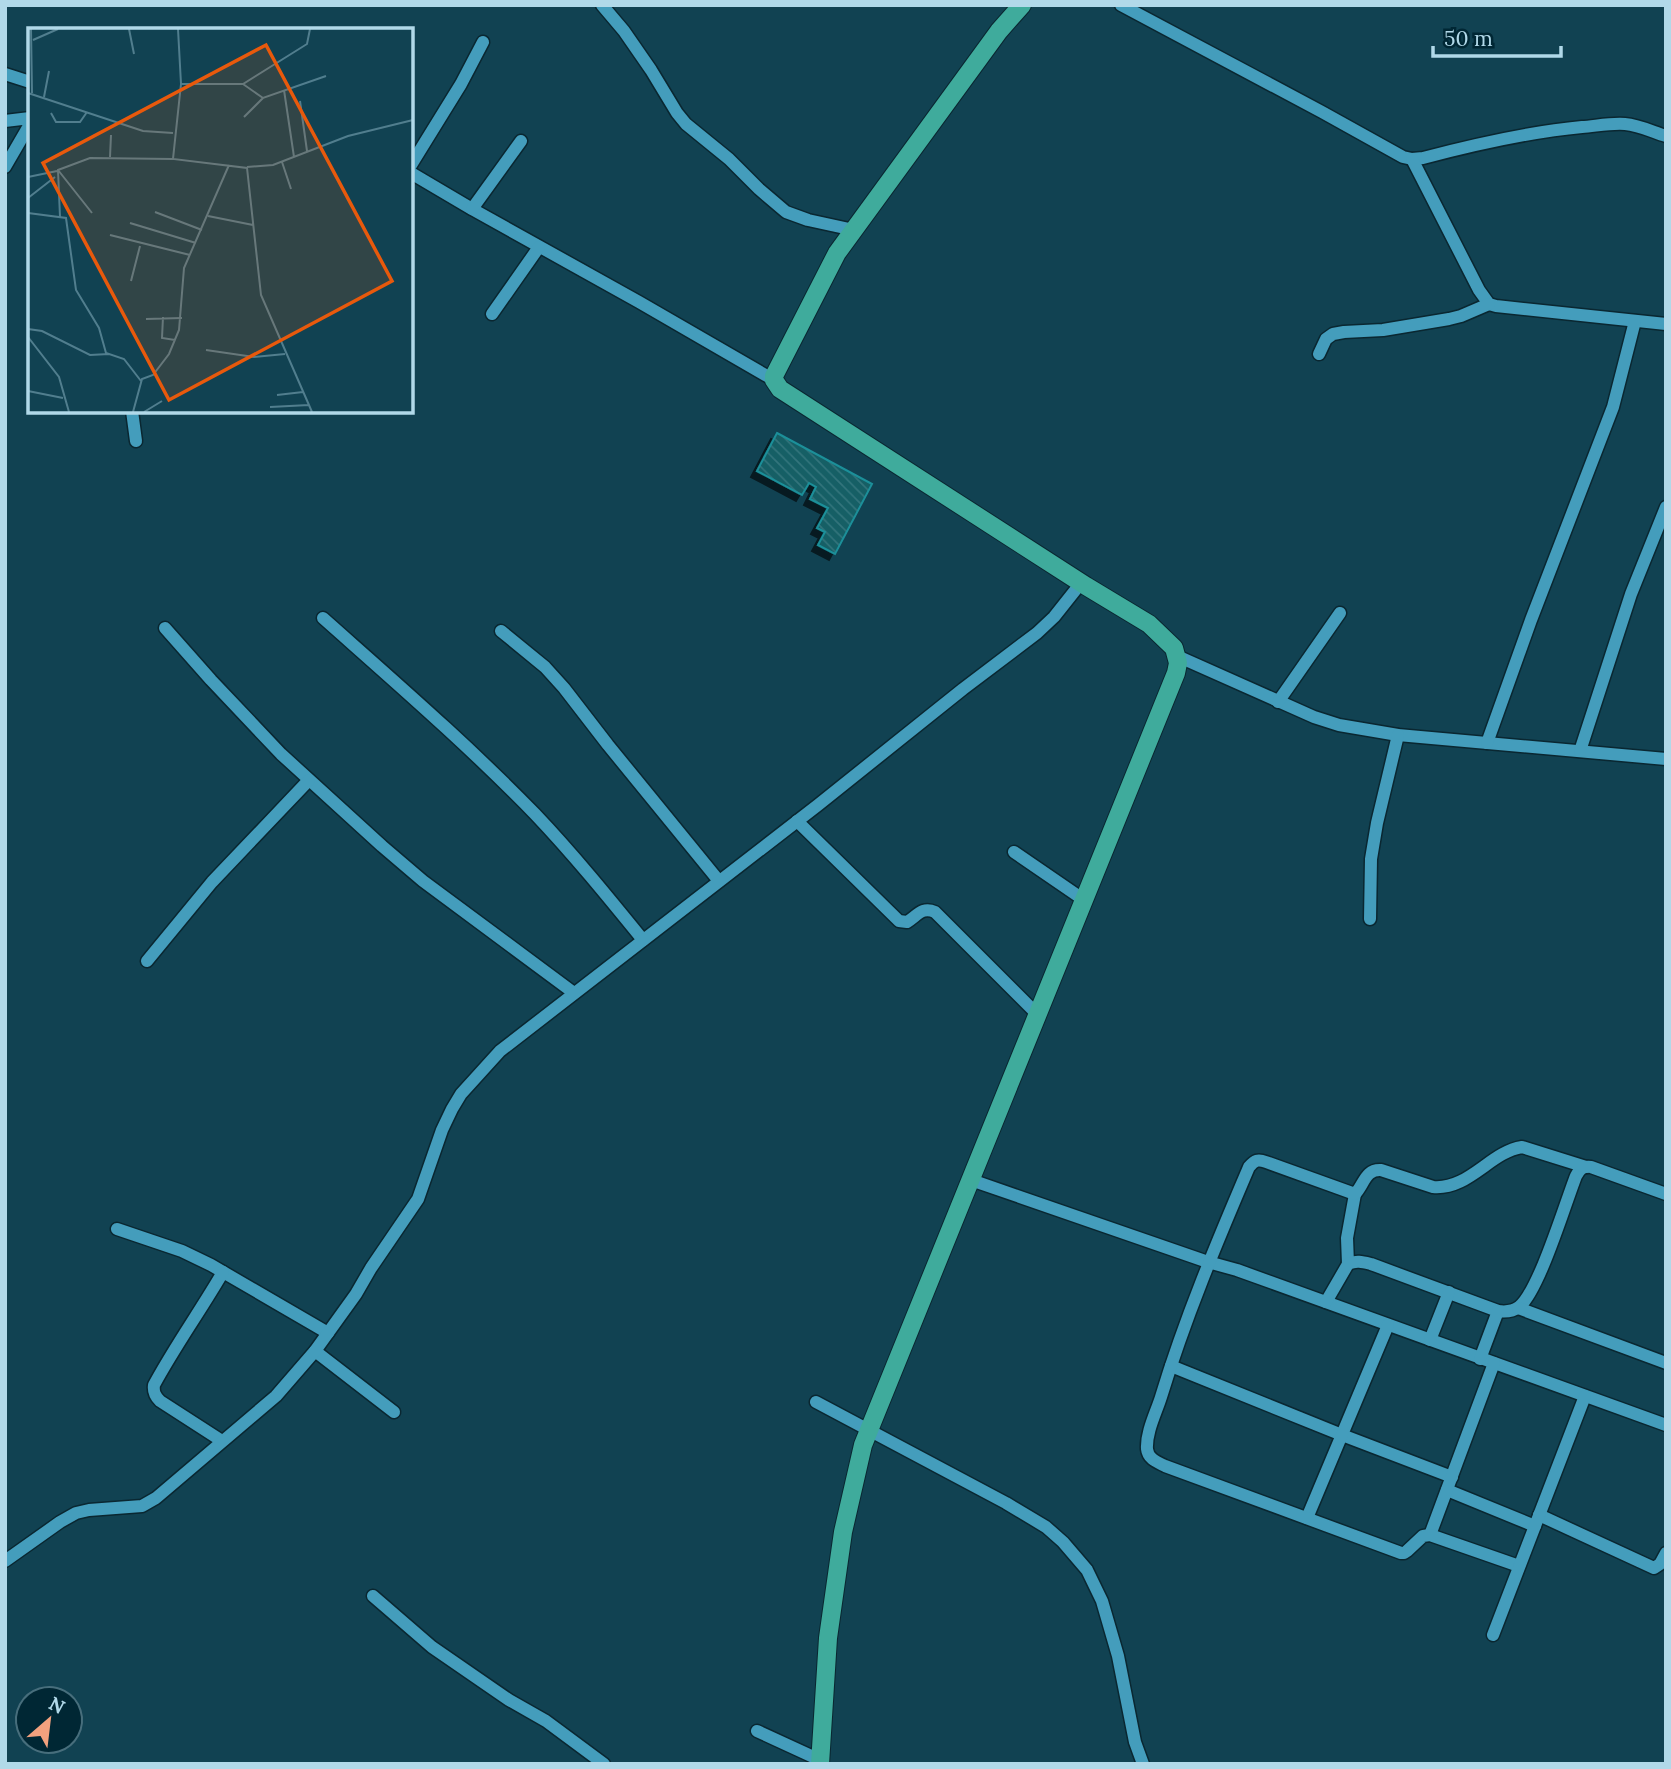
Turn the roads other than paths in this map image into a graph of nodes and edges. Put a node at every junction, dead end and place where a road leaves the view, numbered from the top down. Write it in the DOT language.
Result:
graph roads {
  1 [pos="602,5"];
  2 [pos="1022,5"];
  3 [pos="1121,5"];
  4 [pos="483,42"];
  5 [pos="5,75"];
  6 [pos="28,81"];
  7 [pos="28,118"];
  8 [pos="5,121"];
  9 [pos="28,127"];
  10 [pos="1666,136"];
  11 [pos="521,141"];
  12 [pos="1412,159"];
  13 [pos="413,161"];
  14 [pos="5,167"];
  15 [pos="413,174"];
  16 [pos="472,209"];
  17 [pos="854,230"];
  18 [pos="539,247"];
  19 [pos="1489,304"];
  20 [pos="492,314"];
  21 [pos="1635,321"];
  22 [pos="1666,324"];
  23 [pos="1319,354"];
  24 [pos="774,380"];
  25 [pos="132,413"];
  26 [pos="136,441"];
  27 [pos="1666,507"];
  28 [pos="1082,583"];
  29 [pos="1340,613"];
  30 [pos="323,618"];
  31 [pos="164,628"];
  32 [pos="501,631"];
  33 [pos="1177,656"];
  34 [pos="1279,702"];
  35 [pos="1398,735"];
  36 [pos="1487,743"];
  37 [pos="1580,751"];
  38 [pos="1666,759"];
  39 [pos="309,780"];
  40 [pos="797,821"];
  41 [pos="1014,852"];
  42 [pos="719,881"];
  43 [pos="1084,900"];
  44 [pos="1370,919"];
  45 [pos="643,940"];
  46 [pos="148,961"];
  47 [pos="574,993"];
  48 [pos="1037,1014"];
  49 [pos="1586,1167"];
  50 [pos="971,1180"];
  51 [pos="1355,1194"];
  52 [pos="1666,1194"];
  53 [pos="117,1229"];
  54 [pos="1208,1262"];
  55 [pos="1348,1264"];
  56 [pos="223,1272"];
  57 [pos="1448,1293"];
  58 [pos="1326,1302"];
  59 [pos="1518,1308"];
  60 [pos="1498,1311"];
  61 [pos="1388,1325"];
  62 [pos="328,1334"];
  63 [pos="1430,1340"];
  64 [pos="315,1351"];
  65 [pos="1480,1359"];
  66 [pos="1494,1363"];
  67 [pos="1666,1363"];
  68 [pos="1171,1366"];
  69 [pos="1585,1396"];
  70 [pos="816,1402"];
  71 [pos="394,1412"];
  72 [pos="1666,1425"];
  73 [pos="869,1430"];
  74 [pos="1342,1435"];
  75 [pos="222,1441"];
  76 [pos="1452,1477"];
  77 [pos="1447,1490"];
  78 [pos="1307,1518"];
  79 [pos="1537,1520"];
  80 [pos="1430,1535"];
  81 [pos="1666,1553"];
  82 [pos="5,1561"];
  83 [pos="1519,1566"];
  84 [pos="373,1596"];
  85 [pos="1493,1635"];
  86 [pos="757,1731"];
  87 [pos="820,1762"];
  88 [pos="604,1764"];
  89 [pos="1143,1764"];
  1 -- 17 [label="street"];
  2 -- 17 [label="main road"];
  3 -- 12 [label="street"];
  4 -- 13 [label="street"];
  5 -- 6 [label="street"];
  7 -- 8 [label="street"];
  9 -- 14 [label="street"];
  10 -- 12 [label="street"];
  11 -- 16 [label="street"];
  12 -- 19 [label="street"];
  15 -- 16 [label="street"];
  16 -- 18 [label="street"];
  17 -- 24 [label="main road"];
  18 -- 20 [label="street"];
  18 -- 24 [label="street"];
  19 -- 21 [label="street"];
  19 -- 23 [label="street"];
  21 -- 22 [label="street"];
  21 -- 36 [label="street"];
  24 -- 28 [label="main road"];
  25 -- 26 [label="street"];
  27 -- 37 [label="street"];
  28 -- 33 [label="main road"];
  28 -- 40 [label="street"];
  29 -- 34 [label="street"];
  30 -- 45 [label="street"];
  31 -- 39 [label="street"];
  32 -- 42 [label="street"];
  33 -- 34 [label="street"];
  33 -- 43 [label="main road"];
  34 -- 35 [label="street"];
  35 -- 36 [label="street"];
  35 -- 44 [label="street"];
  36 -- 37 [label="street"];
  37 -- 38 [label="street"];
  39 -- 46 [label="street"];
  39 -- 47 [label="street"];
  40 -- 42 [label="street"];
  40 -- 48 [label="street"];
  41 -- 43 [label="street"];
  42 -- 45 [label="street"];
  43 -- 48 [label="main road"];
  45 -- 47 [label="street"];
  47 -- 62 [label="street"];
  48 -- 50 [label="main road"];
  49 -- 51 [label="street"];
  49 -- 52 [label="street"];
  49 -- 59 [label="street"];
  50 -- 54 [label="street"];
  50 -- 73 [label="main road"];
  51 -- 54 [label="street"];
  51 -- 55 [label="street"];
  53 -- 56 [label="street"];
  54 -- 58 [label="street"];
  54 -- 68 [label="street"];
  55 -- 57 [label="street"];
  55 -- 58 [label="street"];
  56 -- 62 [label="street"];
  56 -- 75 [label="street"];
  57 -- 60 [label="street"];
  57 -- 63 [label="street"];
  58 -- 61 [label="street"];
  59 -- 60 [label="street"];
  59 -- 67 [label="street"];
  60 -- 65 [label="street"];
  61 -- 63 [label="street"];
  61 -- 74 [label="street"];
  62 -- 64 [label="street"];
  63 -- 65 [label="street"];
  64 -- 71 [label="street"];
  64 -- 75 [label="street"];
  65 -- 66 [label="street"];
  66 -- 69 [label="street"];
  66 -- 76 [label="street"];
  68 -- 74 [label="street"];
  68 -- 78 [label="street"];
  69 -- 72 [label="street"];
  69 -- 79 [label="street"];
  70 -- 73 [label="street"];
  73 -- 87 [label="main road"];
  73 -- 89 [label="street"];
  74 -- 76 [label="street"];
  74 -- 78 [label="street"];
  75 -- 82 [label="street"];
  76 -- 77 [label="street"];
  77 -- 79 [label="street"];
  77 -- 80 [label="street"];
  78 -- 80 [label="street"];
  79 -- 81 [label="street"];
  79 -- 83 [label="street"];
  80 -- 83 [label="street"];
  83 -- 85 [label="street"];
  84 -- 88 [label="street"];
  86 -- 87 [label="street"];
}
